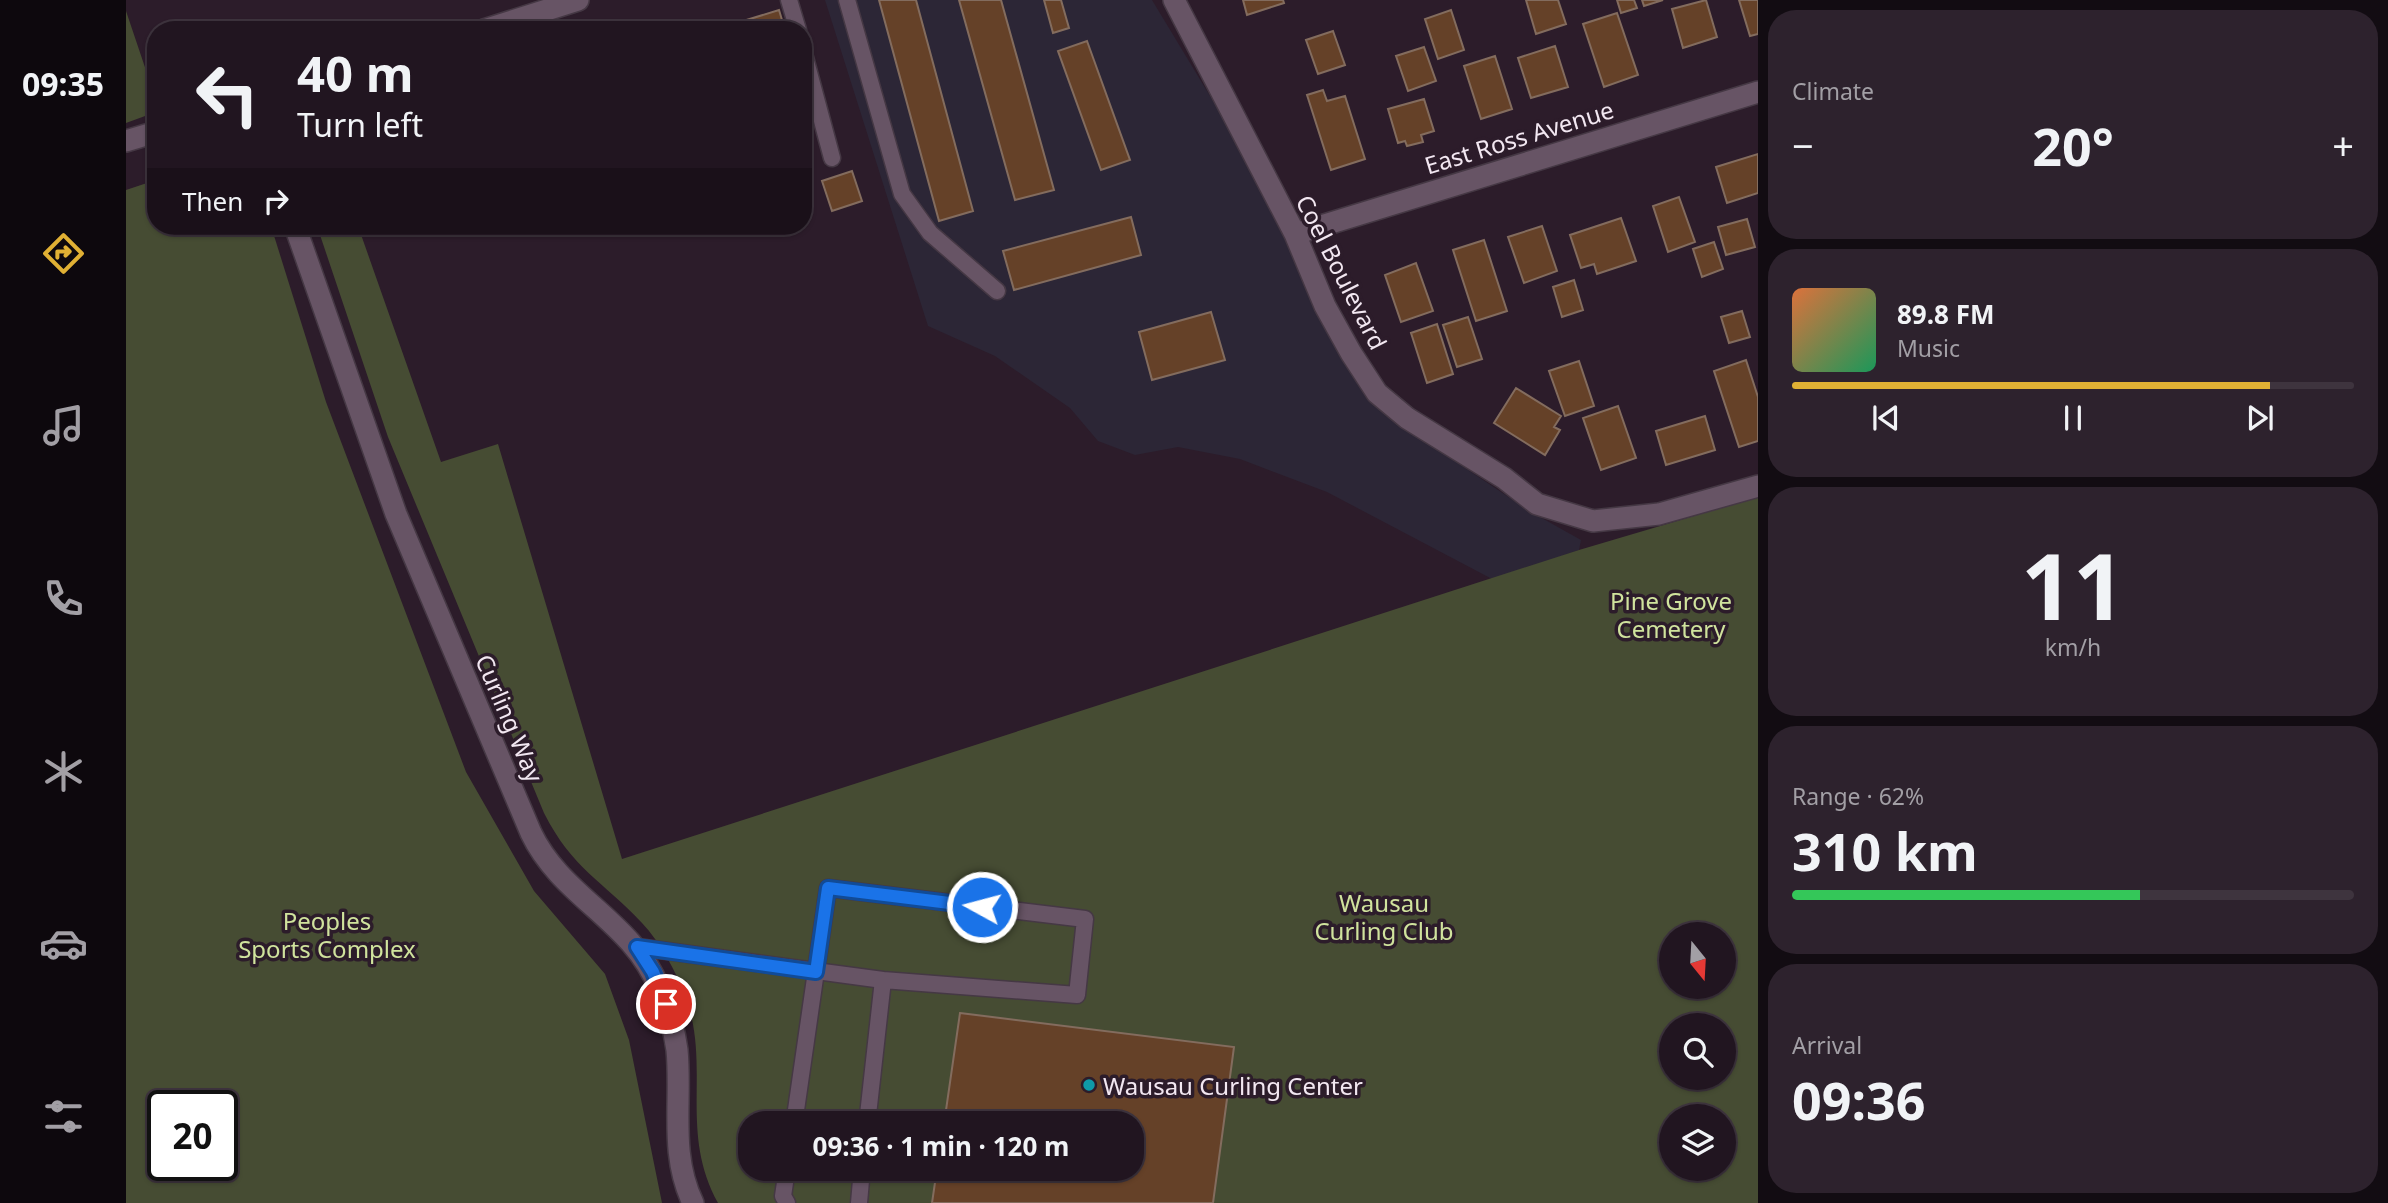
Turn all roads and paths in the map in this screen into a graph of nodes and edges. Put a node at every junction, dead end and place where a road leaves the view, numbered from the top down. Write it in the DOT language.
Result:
graph roads {
  1 [pos="578,0"];
  2 [pos="789,0"];
  3 [pos="848,0"];
  4 [pos="1174,0"];
  5 [pos="512,21"];
  6 [pos="795,21"];
  7 [pos="812,84"];
  8 [pos="1758,92"];
  9 [pos="147,135"];
  10 [pos="126,142"];
  11 [pos="832,158"];
  12 [pos="1295,234"];
  13 [pos="298,235"];
  14 [pos="997,291"];
  15 [pos="1758,486"];
  16 [pos="637,947"];
  17 [pos="816,972"];
  18 [pos="883,979"];
  19 [pos="796,1111"];
  20 [pos="868,1111"];
  21 [pos="785,1181"];
  22 [pos="861,1181"];
  23 [pos="693,1203"];
  24 [pos="787,1203"];
  25 [pos="859,1203"];
  1 -- 5 [label="street"];
  2 -- 6 [label="lane"];
  3 -- 14 [label="lane"];
  4 -- 12 [label="street, Coel Boulevard"];
  7 -- 11 [label="lane"];
  8 -- 12 [label="street, East Ross Avenue"];
  9 -- 10 [label="street"];
  12 -- 15 [label="street, Coel Boulevard"];
  13 -- 16 [label="street, Curling Way"];
  16 -- 17 [label="lane"];
  16 -- 23 [label="street, Curling Way"];
  17 -- 18 [label="lane"];
  17 -- 18 [label="lane"];
  17 -- 19 [label="lane"];
  18 -- 20 [label="lane"];
  21 -- 24 [label="lane"];
  22 -- 25 [label="lane"];
}
